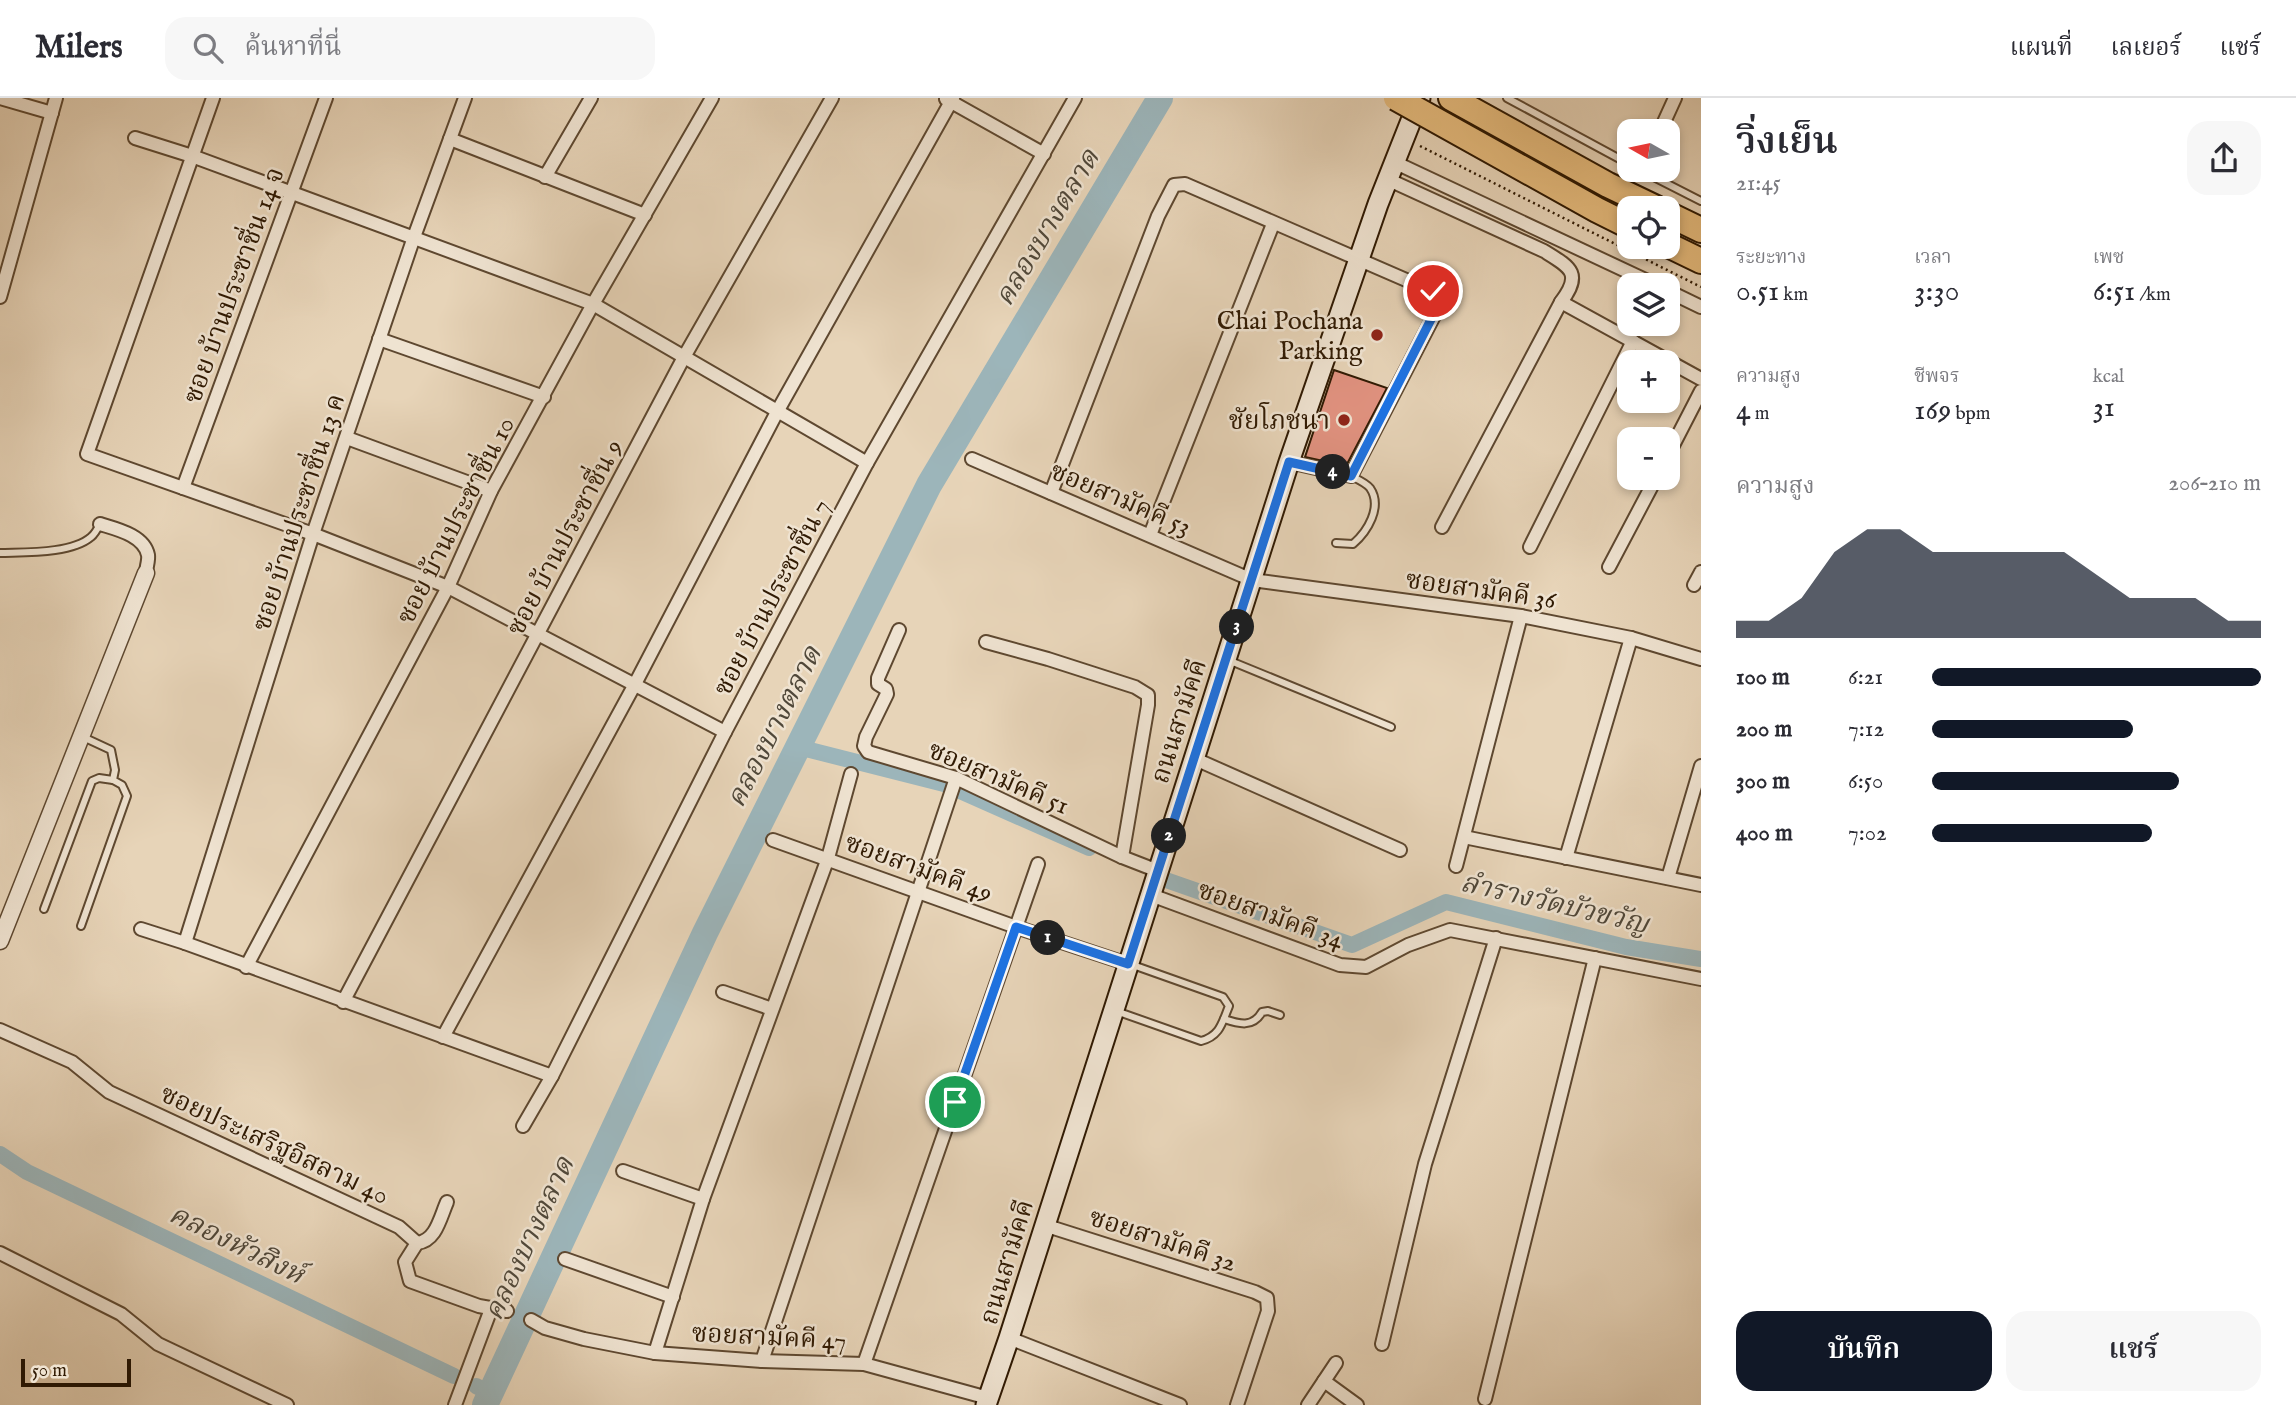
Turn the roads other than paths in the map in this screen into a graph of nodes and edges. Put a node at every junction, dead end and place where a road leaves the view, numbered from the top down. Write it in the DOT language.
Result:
graph roads {
  1 [pos="0,98"];
  2 [pos="56,98"];
  3 [pos="213,98"];
  4 [pos="326,98"];
  5 [pos="465,98"];
  6 [pos="592,98"];
  7 [pos="712,98"];
  8 [pos="832,98"];
  9 [pos="1075,98"];
  10 [pos="1396,98"];
  11 [pos="1420,98"];
  12 [pos="1451,98"];
  13 [pos="1507,98"];
  14 [pos="949,99"];
  15 [pos="1669,100"];
  16 [pos="52,113"];
  17 [pos="1663,119"];
  18 [pos="135,138"];
  19 [pos="450,139"];
  20 [pos="1044,154"];
  21 [pos="192,156"];
  22 [pos="1617,158"];
  23 [pos="1391,170"];
  24 [pos="545,177"];
  25 [pos="1665,182"];
  26 [pos="292,193"];
  27 [pos="1631,196"];
  28 [pos="1701,201"];
  29 [pos="645,215"];
  30 [pos="1617,220"];
  31 [pos="1680,220"];
  32 [pos="1273,224"];
  33 [pos="1701,230"];
  34 [pos="414,237"];
  35 [pos="1680,251"];
  36 [pos="1359,261"];
  37 [pos="1701,261"];
  38 [pos="1628,273"];
  39 [pos="1451,283"];
  40 [pos="1443,296"];
  41 [pos="0,297"];
  42 [pos="1680,297"];
  43 [pos="1561,302"];
  44 [pos="593,304"];
  45 [pos="1701,307"];
  46 [pos="379,339"];
  47 [pos="1633,341"];
  48 [pos="684,358"];
  49 [pos="1701,379"];
  50 [pos="1701,391"];
  51 [pos="544,397"];
  52 [pos="777,412"];
  53 [pos="1680,431"];
  54 [pos="347,438"];
  55 [pos="972,459"];
  56 [pos="1289,462"];
  57 [pos="867,463"];
  58 [pos="1351,476"];
  59 [pos="183,488"];
  60 [pos="1650,490"];
  61 [pos="491,491"];
  62 [pos="1051,493"];
  63 [pos="100,524"];
  64 [pos="1442,527"];
  65 [pos="313,534"];
  66 [pos="1150,535"];
  67 [pos="1336,543"];
  68 [pos="1530,547"];
  69 [pos="0,553"];
  70 [pos="1609,567"];
  71 [pos="1701,572"];
  72 [pos="146,573"];
  73 [pos="1252,580"];
  74 [pos="1694,585"];
  75 [pos="448,587"];
  76 [pos="1521,616"];
  77 [pos="899,630"];
  78 [pos="539,634"];
  79 [pos="1631,638"];
  80 [pos="986,642"];
  81 [pos="1226,659"];
  82 [pos="1701,659"];
  83 [pos="635,684"];
  84 [pos="1391,727"];
  85 [pos="725,732"];
  86 [pos="81,736"];
  87 [pos="1193,758"];
  88 [pos="1701,766"];
  89 [pos="851,774"];
  90 [pos="955,779"];
  91 [pos="113,780"];
  92 [pos="1464,837"];
  93 [pos="773,840"];
  94 [pos="1400,849"];
  95 [pos="1122,857"];
  96 [pos="828,858"];
  97 [pos="1566,858"];
  98 [pos="1038,864"];
  99 [pos="1456,866"];
  100 [pos="1158,871"];
  101 [pos="1668,878"];
  102 [pos="1701,885"];
  103 [pos="920,891"];
  104 [pos="1150,895"];
  105 [pos="44,909"];
  106 [pos="4,918"];
  107 [pos="81,926"];
  108 [pos="1016,927"];
  109 [pos="141,929"];
  110 [pos="1496,938"];
  111 [pos="0,942"];
  112 [pos="185,943"];
  113 [pos="1595,958"];
  114 [pos="1128,964"];
  115 [pos="246,967"];
  116 [pos="1701,979"];
  117 [pos="723,992"];
  118 [pos="343,1002"];
  119 [pos="772,1009"];
  120 [pos="1114,1010"];
  121 [pos="1280,1015"];
  122 [pos="1224,1018"];
  123 [pos="0,1030"];
  124 [pos="443,1037"];
  125 [pos="552,1076"];
  126 [pos="523,1126"];
  127 [pos="623,1171"];
  128 [pos="704,1199"];
  129 [pos="447,1202"];
  130 [pos="1044,1225"];
  131 [pos="416,1242"];
  132 [pos="0,1253"];
  133 [pos="565,1259"];
  134 [pos="673,1297"];
  135 [pos="491,1309"];
  136 [pos="507,1311"];
  137 [pos="531,1320"];
  138 [pos="1010,1338"];
  139 [pos="1382,1344"];
  140 [pos="655,1353"];
  141 [pos="762,1361"];
  142 [pos="1336,1363"];
  143 [pos="864,1364"];
  144 [pos="1324,1381"];
  145 [pos="1485,1399"];
  146 [pos="987,1401"];
  147 [pos="287,1405"];
  148 [pos="455,1405"];
  149 [pos="1181,1405"];
  150 [pos="1237,1405"];
  151 [pos="1308,1405"];
  152 [pos="1357,1405"];
  1 -- 16 [label="street"];
  2 -- 16 [label="street"];
  3 -- 21 [label="street"];
  4 -- 26 [label="street, ซอย บ้านประชาชื่น 14 จ"];
  5 -- 19 [label="street, ซอย บ้านประชาชื่น 13 ค"];
  6 -- 24 [label="street"];
  7 -- 29 [label="street, ซอย บ้านประชาชื่น 10"];
  8 -- 48 [label="street, ซอย บ้านประชาชื่น 9"];
  9 -- 20 [label="street, ซอย บ้านประชาชื่น 7"];
  10 -- 30 [label="highway, bridge"];
  11 -- 23 [label="main road, ถนนสามัคคี"];
  12 -- 27 [label="highway"];
  13 -- 22 [label="lane"];
  14 -- 20 [label="street"];
  14 -- 52 [label="street"];
  15 -- 17 [label="street"];
  16 -- 41 [label="street"];
  18 -- 21 [label="street"];
  19 -- 24 [label="street"];
  19 -- 34 [label="street, ซอย บ้านประชาชื่น 13 ค"];
  20 -- 57 [label="street, ซอย บ้านประชาชื่น 7"];
  21 -- 26 [label="street"];
  21 -- 59 [label="street"];
  23 -- 36 [label="main road, ถนนสามัคคี"];
  23 -- 38 [label="street"];
  23 -- 43 [label="street"];
  24 -- 29 [label="street"];
  25 -- 28 [label="lane"];
  26 -- 34 [label="street"];
  26 -- 59 [label="street, ซอย บ้านประชาชื่น 14 จ"];
  29 -- 44 [label="street, ซอย บ้านประชาชื่น 10"];
  31 -- 33 [label="highway"];
  32 -- 36 [label="street"];
  32 -- 62 [label="street"];
  32 -- 66 [label="street"];
  34 -- 44 [label="street"];
  34 -- 46 [label="street, ซอย บ้านประชาชื่น 13 ค"];
  35 -- 37 [label="highway"];
  36 -- 40 [label="street"];
  36 -- 56 [label="main road, ถนนสามัคคี"];
  39 -- 40 [label="street"];
  40 -- 58 [label="street"];
  42 -- 45 [label="street"];
  43 -- 47 [label="street"];
  43 -- 64 [label="street"];
  44 -- 48 [label="street"];
  44 -- 51 [label="street, ซอย บ้านประชาชื่น 10"];
  46 -- 51 [label="street"];
  46 -- 54 [label="street, ซอย บ้านประชาชื่น 13 ค"];
  47 -- 49 [label="street"];
  47 -- 68 [label="street"];
  48 -- 52 [label="street"];
  48 -- 78 [label="street, ซอย บ้านประชาชื่น 9"];
  50 -- 53 [label="street"];
  51 -- 61 [label="street, ซอย บ้านประชาชื่น 10"];
  52 -- 57 [label="street"];
  52 -- 83 [label="street"];
  54 -- 61 [label="street"];
  54 -- 65 [label="street, ซอย บ้านประชาชื่น 13 ค"];
  55 -- 62 [label="street, ซอยสามัคคี 53"];
  56 -- 58 [label="street"];
  56 -- 73 [label="main road, ถนนสามัคคี"];
  57 -- 85 [label="street, ซอย บ้านประชาชื่น 7"];
  58 -- 67 [label="lane"];
  59 -- 65 [label="street"];
  60 -- 70 [label="street"];
  61 -- 75 [label="street, ซอย บ้านประชาชื่น 10"];
  62 -- 66 [label="street, ซอยสามัคคี 53"];
  63 -- 69 [label="lane"];
  63 -- 72 [label="street"];
  65 -- 75 [label="street"];
  65 -- 112 [label="street, ซอย บ้านประชาชื่น 13 ค"];
  66 -- 73 [label="street, ซอยสามัคคี 53"];
  71 -- 74 [label="street"];
  72 -- 86 [label="street"];
  73 -- 76 [label="street, ซอยสามัคคี 36"];
  73 -- 81 [label="main road, ถนนสามัคคี"];
  75 -- 78 [label="street"];
  75 -- 115 [label="street, ซอย บ้านประชาชื่น 10"];
  76 -- 79 [label="street, ซอยสามัคคี 36"];
  76 -- 92 [label="street"];
  77 -- 90 [label="street, ซอยสามัคคี 51"];
  78 -- 83 [label="street"];
  78 -- 118 [label="street, ซอย บ้านประชาชื่น 9"];
  79 -- 82 [label="street, ซอยสามัคคี 36"];
  79 -- 97 [label="street"];
  80 -- 95 [label="street"];
  81 -- 84 [label="lane"];
  81 -- 87 [label="main road, ถนนสามัคคี"];
  83 -- 85 [label="street"];
  83 -- 124 [label="street"];
  85 -- 125 [label="street, ซอย บ้านประชาชื่น 7"];
  86 -- 91 [label="lane"];
  86 -- 106 [label="street"];
  87 -- 94 [label="street"];
  87 -- 100 [label="main road, ถนนสามัคคี"];
  88 -- 101 [label="street"];
  89 -- 96 [label="street"];
  90 -- 95 [label="street, ซอยสามัคคี 51"];
  90 -- 103 [label="street"];
  91 -- 105 [label="lane"];
  91 -- 107 [label="lane"];
  92 -- 97 [label="street"];
  92 -- 99 [label="street"];
  93 -- 96 [label="street, ซอยสามัคคี 49"];
  95 -- 100 [label="street, ซอยสามัคคี 51"];
  96 -- 103 [label="street, ซอยสามัคคี 49"];
  96 -- 119 [label="street"];
  97 -- 101 [label="street"];
  98 -- 108 [label="street"];
  100 -- 104 [label="main road, ถนนสามัคคี"];
  101 -- 102 [label="street"];
  103 -- 108 [label="street, ซอยสามัคคี 49"];
  103 -- 141 [label="street"];
  104 -- 110 [label="street, ซอยสามัคคี 34"];
  104 -- 114 [label="main road, ถนนสามัคคี"];
  106 -- 111 [label="street"];
  108 -- 114 [label="street, ซอยสามัคคี 49"];
  108 -- 143 [label="street"];
  109 -- 112 [label="street"];
  110 -- 113 [label="street, ซอยสามัคคี 34"];
  110 -- 139 [label="street"];
  112 -- 115 [label="street"];
  113 -- 116 [label="street, ซอยสามัคคี 34"];
  113 -- 145 [label="street"];
  114 -- 120 [label="main road, ถนนสามัคคี"];
  114 -- 122 [label="lane"];
  115 -- 118 [label="street"];
  117 -- 119 [label="street"];
  118 -- 124 [label="street"];
  119 -- 128 [label="street"];
  120 -- 122 [label="lane"];
  120 -- 130 [label="main road, ถนนสามัคคี"];
  121 -- 122 [label="lane"];
  123 -- 131 [label="street, ซอยประเสริฐอิสลาม 40"];
  124 -- 125 [label="street"];
  125 -- 126 [label="street, ซอย บ้านประชาชื่น 7"];
  127 -- 128 [label="street"];
  128 -- 134 [label="street"];
  129 -- 131 [label="street"];
  130 -- 138 [label="main road, ถนนสามัคคี"];
  130 -- 150 [label="street, ซอยสามัคคี 32"];
  131 -- 135 [label="street"];
  132 -- 147 [label="street"];
  133 -- 134 [label="street"];
  134 -- 140 [label="street"];
  135 -- 136 [label="street"];
  135 -- 148 [label="street"];
  137 -- 140 [label="street, ซอยสามัคคี 47"];
  138 -- 146 [label="main road, ถนนสามัคคี"];
  138 -- 149 [label="street"];
  140 -- 141 [label="street, ซอยสามัคคี 47"];
  141 -- 143 [label="street, ซอยสามัคคี 47"];
  142 -- 144 [label="street"];
  143 -- 146 [label="street, ซอยสามัคคี 47"];
  144 -- 151 [label="street"];
  144 -- 152 [label="street"];
}
